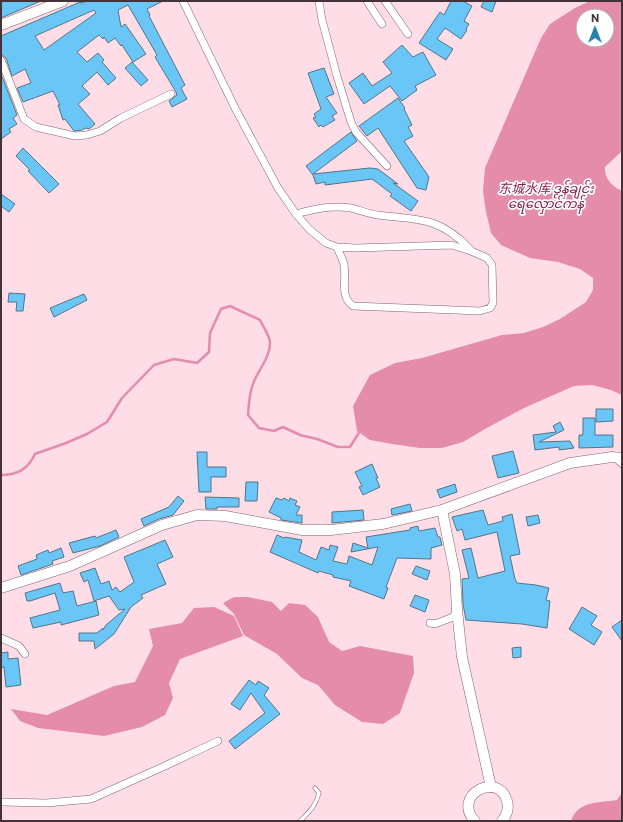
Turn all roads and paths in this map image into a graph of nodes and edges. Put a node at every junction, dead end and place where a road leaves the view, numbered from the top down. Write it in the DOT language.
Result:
graph roads {
  1 [pos="63,1"];
  2 [pos="183,1"];
  3 [pos="319,1"];
  4 [pos="368,1"];
  5 [pos="385,1"];
  6 [pos="382,24"];
  7 [pos="1,25"];
  8 [pos="408,34"];
  9 [pos="1,60"];
  10 [pos="171,94"];
  11 [pos="386,166"];
  12 [pos="296,214"];
  13 [pos="337,247"];
  14 [pos="471,250"];
  15 [pos="617,458"];
  16 [pos="622,466"];
  17 [pos="442,510"];
  18 [pos="1,588"];
  19 [pos="457,610"];
  20 [pos="430,623"];
  21 [pos="1,638"];
  22 [pos="25,654"];
  23 [pos="218,741"];
  24 [pos="491,787"];
  25 [pos="315,788"];
  26 [pos="1,802"];
  27 [pos="471,820"];
  28 [pos="300,821"];
  29 [pos="503,821"];
  1 -- 7 [label="main road"];
  2 -- 12 [label="street"];
  3 -- 11 [label="street"];
  4 -- 6 [label="street"];
  5 -- 8 [label="street"];
  9 -- 10 [label="street"];
  12 -- 13 [label="street"];
  12 -- 14 [label="street"];
  13 -- 14 [label="street"];
  13 -- 14 [label="street"];
  15 -- 16 [label="lane"];
  15 -- 17 [label="main road"];
  17 -- 18 [label="main road"];
  17 -- 19 [label="main road"];
  19 -- 20 [label="street"];
  19 -- 24 [label="main road"];
  21 -- 22 [label="street"];
  23 -- 26 [label="street"];
  24 -- 27 [label="main road"];
  24 -- 29 [label="main road"];
  25 -- 28 [label="lane"];
}
